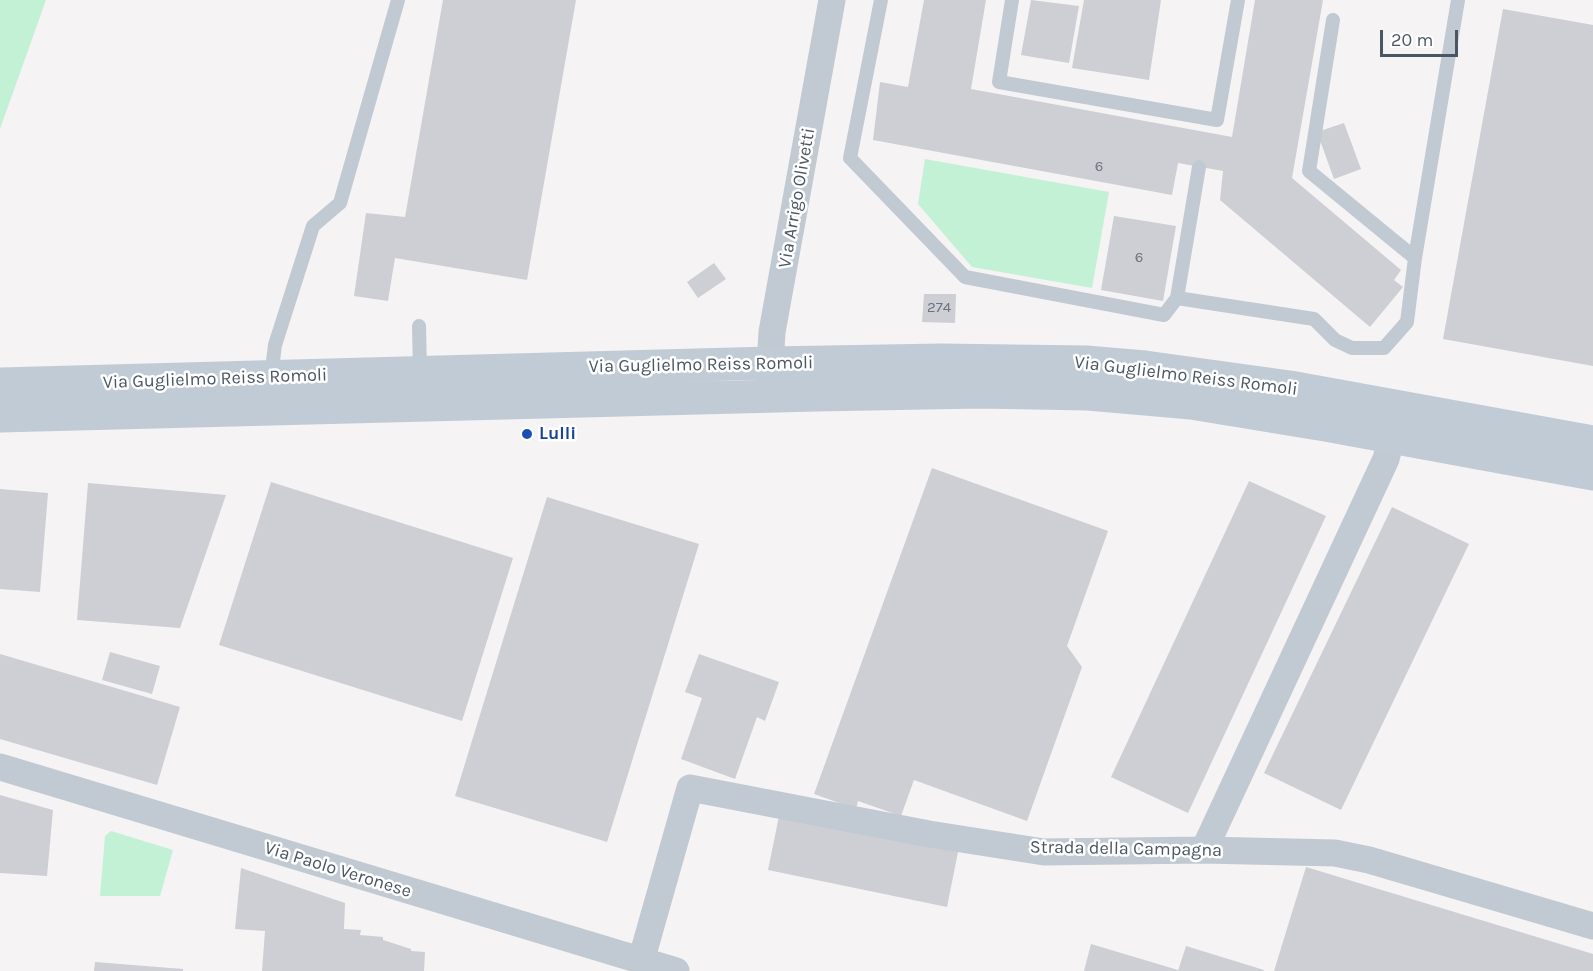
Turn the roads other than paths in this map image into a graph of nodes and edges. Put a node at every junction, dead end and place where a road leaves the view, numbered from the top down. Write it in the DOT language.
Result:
graph roads {
  1 [pos="398,0"];
  2 [pos="832,0"];
  3 [pos="881,0"];
  4 [pos="1012,0"];
  5 [pos="1238,0"];
  6 [pos="1458,0"];
  7 [pos="1333,20"];
  8 [pos="1199,167"];
  9 [pos="1415,258"];
  10 [pos="1177,298"];
  11 [pos="419,326"];
  12 [pos="770,363"];
  13 [pos="0,384"];
  14 [pos="420,389"];
  15 [pos="269,393"];
  16 [pos="768,396"];
  17 [pos="0,416"];
  18 [pos="1396,422"];
  19 [pos="1593,442"];
  20 [pos="1593,474"];
  21 [pos="0,767"];
  22 [pos="1204,850"];
  23 [pos="1593,926"];
  24 [pos="641,961"];
  25 [pos="676,971"];
  1 -- 15 [label="lane"];
  2 -- 12 [label="street, Via Arrigo Olivetti"];
  3 -- 10 [label="lane"];
  4 -- 5 [label="lane"];
  6 -- 9 [label="lane"];
  7 -- 9 [label="lane"];
  8 -- 10 [label="lane"];
  9 -- 10 [label="lane"];
  11 -- 14 [label="lane"];
  12 -- 14 [label="main road, Via Guglielmo Reiss Romoli"];
  12 -- 16 [label="street, Via Arrigo Olivetti"];
  12 -- 18 [label="main road, Via Guglielmo Reiss Romoli"];
  13 -- 15 [label="main road, Via Guglielmo Reiss Romoli"];
  14 -- 15 [label="main road, Via Guglielmo Reiss Romoli"];
  14 -- 16 [label="main road, Via Guglielmo Reiss Romoli"];
  15 -- 17 [label="main road, Via Guglielmo Reiss Romoli"];
  16 -- 18 [label="main road, Via Guglielmo Reiss Romoli"];
  18 -- 19 [label="main road, Via Guglielmo Reiss Romoli"];
  18 -- 20 [label="main road, Via Guglielmo Reiss Romoli"];
  18 -- 22 [label="street"];
  21 -- 24 [label="street, Via Paolo Veronese"];
  22 -- 23 [label="street, Strada della Campagna"];
  22 -- 24 [label="street, Strada della Campagna"];
  24 -- 25 [label="street, Via Paolo Veronese"];
}
